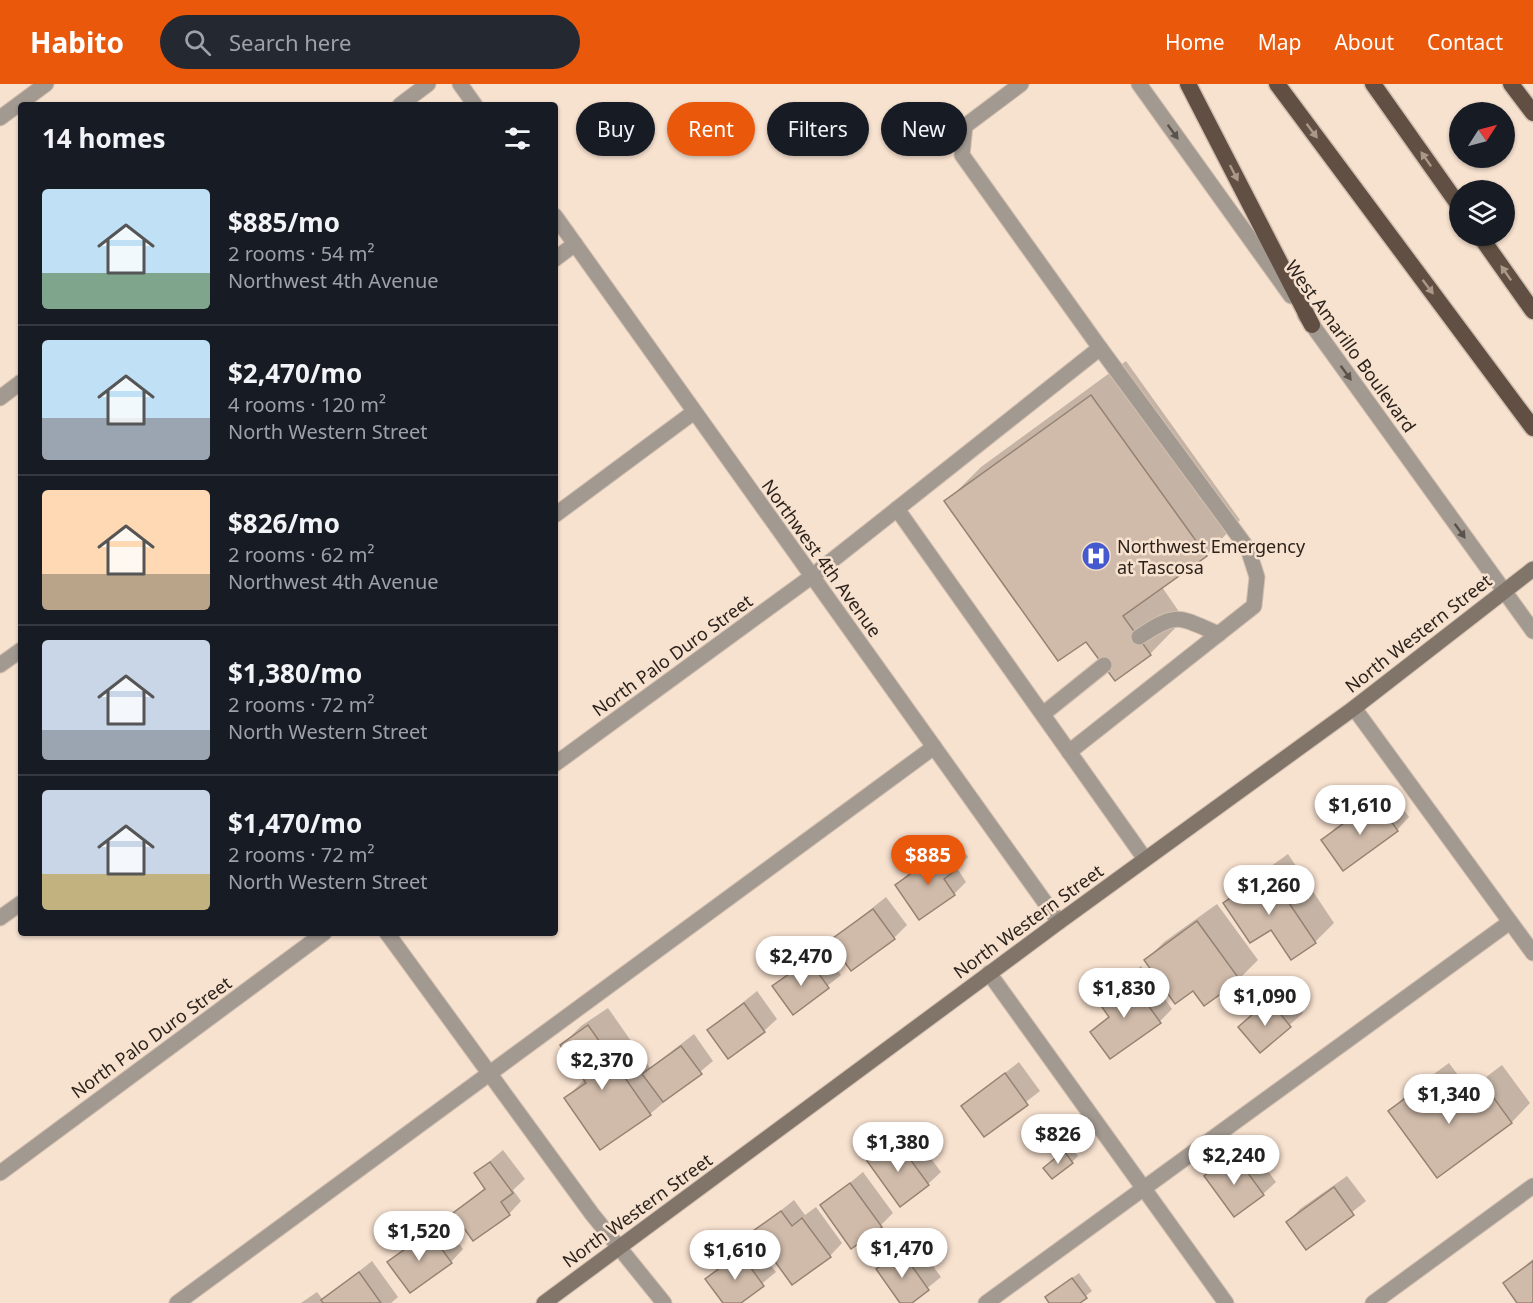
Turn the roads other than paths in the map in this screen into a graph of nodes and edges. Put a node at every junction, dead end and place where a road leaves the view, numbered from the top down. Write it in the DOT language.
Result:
graph roads {
  1 [pos="46,84"];
  2 [pos="428,84"];
  3 [pos="460,84"];
  4 [pos="1021,84"];
  5 [pos="1139,84"];
  6 [pos="1188,84"];
  7 [pos="1277,84"];
  8 [pos="1372,84"];
  9 [pos="1511,84"];
  10 [pos="22,102"];
  11 [pos="404,102"];
  12 [pos="473,102"];
  13 [pos="18,105"];
  14 [pos="1533,113"];
  15 [pos="0,118"];
  16 [pos="1449,192"];
  17 [pos="558,220"];
  18 [pos="575,244"];
  19 [pos="1487,246"];
  20 [pos="558,257"];
  21 [pos="1533,311"];
  22 [pos="1312,325"];
  23 [pos="1100,348"];
  24 [pos="18,384"];
  25 [pos="0,398"];
  26 [pos="694,412"];
  27 [pos="1533,428"];
  28 [pos="897,509"];
  29 [pos="558,512"];
  30 [pos="1533,569"];
  31 [pos="811,577"];
  32 [pos="1503,591"];
  33 [pos="1533,631"];
  34 [pos="1219,634"];
  35 [pos="1139,637"];
  36 [pos="18,652"];
  37 [pos="0,665"];
  38 [pos="1104,666"];
  39 [pos="1354,708"];
  40 [pos="1043,714"];
  41 [pos="934,747"];
  42 [pos="1069,752"];
  43 [pos="558,762"];
  44 [pos="1145,859"];
  45 [pos="18,905"];
  46 [pos="0,918"];
  47 [pos="1059,922"];
  48 [pos="1510,922"];
  49 [pos="320,936"];
  50 [pos="389,936"];
  51 [pos="1533,953"];
  52 [pos="989,973"];
  53 [pos="488,1074"];
  54 [pos="0,1173"];
  55 [pos="1533,1186"];
  56 [pos="1144,1188"];
  57 [pos="620,1248"];
  58 [pos="177,1303"];
  59 [pos="544,1303"];
  60 [pos="664,1303"];
  61 [pos="986,1303"];
  62 [pos="1226,1303"];
  63 [pos="1372,1303"];
  1 -- 10 [label="street"];
  2 -- 11 [label="street"];
  3 -- 12 [label="street"];
  4 -- 23 [label="street"];
  5 -- 22 [label="street, West Amarillo Boulevard, one-way"];
  6 -- 22 [label="highway, one-way"];
  7 -- 27 [label="highway, one-way"];
  16 -- 8 [label="highway, one-way"];
  9 -- 14 [label="highway"];
  13 -- 15 [label="street"];
  17 -- 18 [label="street, Northwest 4th Avenue"];
  18 -- 20 [label="street"];
  18 -- 26 [label="street, Northwest 4th Avenue"];
  21 -- 19 [label="highway, one-way"];
  22 -- 32 [label="street, West Amarillo Boulevard, one-way"];
  23 -- 28 [label="street, North Palo Duro Street"];
  23 -- 34 [label="street"];
  24 -- 25 [label="street"];
  26 -- 29 [label="street"];
  26 -- 31 [label="street, Northwest 4th Avenue"];
  28 -- 31 [label="street, North Palo Duro Street"];
  28 -- 40 [label="street"];
  30 -- 32 [label="main road, North Western Street"];
  31 -- 41 [label="street, Northwest 4th Avenue"];
  31 -- 43 [label="street, North Palo Duro Street"];
  32 -- 33 [label="street, West Amarillo Boulevard"];
  32 -- 39 [label="main road, North Western Street"];
  34 -- 35 [label="street"];
  34 -- 42 [label="street"];
  36 -- 37 [label="street"];
  38 -- 40 [label="street"];
  39 -- 44 [label="main road, North Western Street"];
  39 -- 48 [label="street"];
  40 -- 42 [label="street"];
  41 -- 47 [label="street, Northwest 4th Avenue"];
  41 -- 53 [label="street"];
  42 -- 44 [label="street"];
  44 -- 47 [label="main road, North Western Street"];
  45 -- 46 [label="street"];
  47 -- 52 [label="main road, North Western Street"];
  48 -- 51 [label="street"];
  48 -- 56 [label="street"];
  49 -- 54 [label="street, North Palo Duro Street"];
  50 -- 53 [label="street"];
  52 -- 56 [label="street"];
  52 -- 57 [label="main road, North Western Street"];
  53 -- 57 [label="street"];
  53 -- 58 [label="street"];
  55 -- 63 [label="street"];
  56 -- 61 [label="street"];
  56 -- 62 [label="street"];
  57 -- 59 [label="main road, North Western Street"];
  57 -- 60 [label="street"];
}
